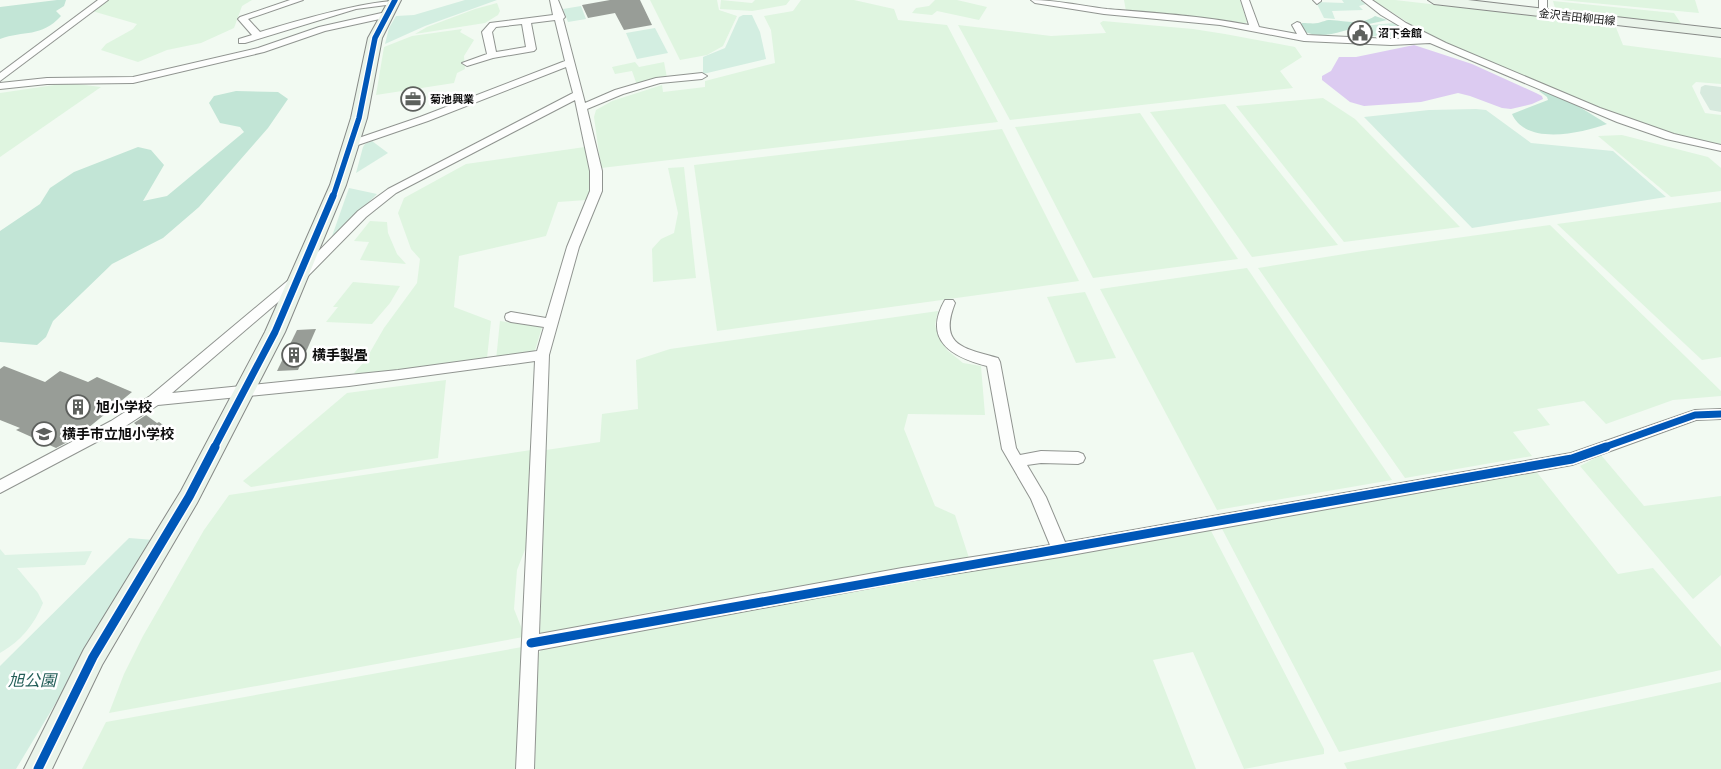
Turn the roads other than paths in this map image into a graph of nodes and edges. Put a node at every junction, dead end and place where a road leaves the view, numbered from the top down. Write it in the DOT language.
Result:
graph roads {
  1 [pos="104,0"];
  2 [pos="299,0"];
  3 [pos="332,0"];
  4 [pos="554,0"];
  5 [pos="1035,0"];
  6 [pos="1246,0"];
  7 [pos="1366,0"];
  8 [pos="1434,0"];
  9 [pos="394,1"];
  10 [pos="1544,7"];
  11 [pos="342,10"];
  12 [pos="386,15"];
  13 [pos="560,17"];
  14 [pos="526,22"];
  15 [pos="1297,24"];
  16 [pos="1255,28"];
  17 [pos="1721,33"];
  18 [pos="258,36"];
  19 [pos="1304,38"];
  20 [pos="1429,40"];
  21 [pos="242,41"];
  22 [pos="492,56"];
  23 [pos="570,62"];
  24 [pos="467,63"];
  25 [pos="702,76"];
  26 [pos="0,78"];
  27 [pos="0,86"];
  28 [pos="578,94"];
  29 [pos="582,108"];
  30 [pos="351,144"];
  31 [pos="1721,148"];
  32 [pos="301,276"];
  33 [pos="949,304"];
  34 [pos="512,317"];
  35 [pos="551,323"];
  36 [pos="542,355"];
  37 [pos="246,392"];
  38 [pos="155,400"];
  39 [pos="1721,414"];
  40 [pos="1078,458"];
  41 [pos="1017,461"];
  42 [pos="0,487"];
  43 [pos="1060,550"];
  44 [pos="531,643"];
  45 [pos="38,769"];
  46 [pos="525,769"];
  1 -- 26 [label="street"];
  2 -- 18 [label="street"];
  3 -- 11 [label="street"];
  4 -- 13 [label="street"];
  5 -- 16 [label="street"];
  6 -- 16 [label="street"];
  7 -- 20 [label="street"];
  8 -- 10 [label="street, 金沢吉田柳田線"];
  9 -- 11 [label="street"];
  9 -- 12 [label="street"];
  10 -- 17 [label="street, 金沢吉田柳田線"];
  11 -- 18 [label="street"];
  12 -- 27 [label="street"];
  12 -- 30 [label="street"];
  13 -- 14 [label="street"];
  13 -- 23 [label="street"];
  14 -- 22 [label="street"];
  14 -- 22 [label="street"];
  15 -- 19 [label="street"];
  16 -- 19 [label="street"];
  18 -- 21 [label="street"];
  19 -- 20 [label="street"];
  20 -- 31 [label="street"];
  22 -- 24 [label="street"];
  23 -- 28 [label="street"];
  23 -- 30 [label="street"];
  25 -- 29 [label="street"];
  28 -- 29 [label="street"];
  28 -- 32 [label="street"];
  29 -- 35 [label="street"];
  30 -- 32 [label="street"];
  32 -- 37 [label="street"];
  32 -- 38 [label="street"];
  33 -- 41 [label="street"];
  34 -- 35 [label="street"];
  35 -- 36 [label="street"];
  36 -- 37 [label="street"];
  36 -- 44 [label="street"];
  37 -- 38 [label="street"];
  37 -- 45 [label="street"];
  38 -- 42 [label="street"];
  39 -- 43 [label="street"];
  40 -- 41 [label="street"];
  41 -- 43 [label="street"];
  43 -- 44 [label="street"];
  44 -- 46 [label="street"];
}
